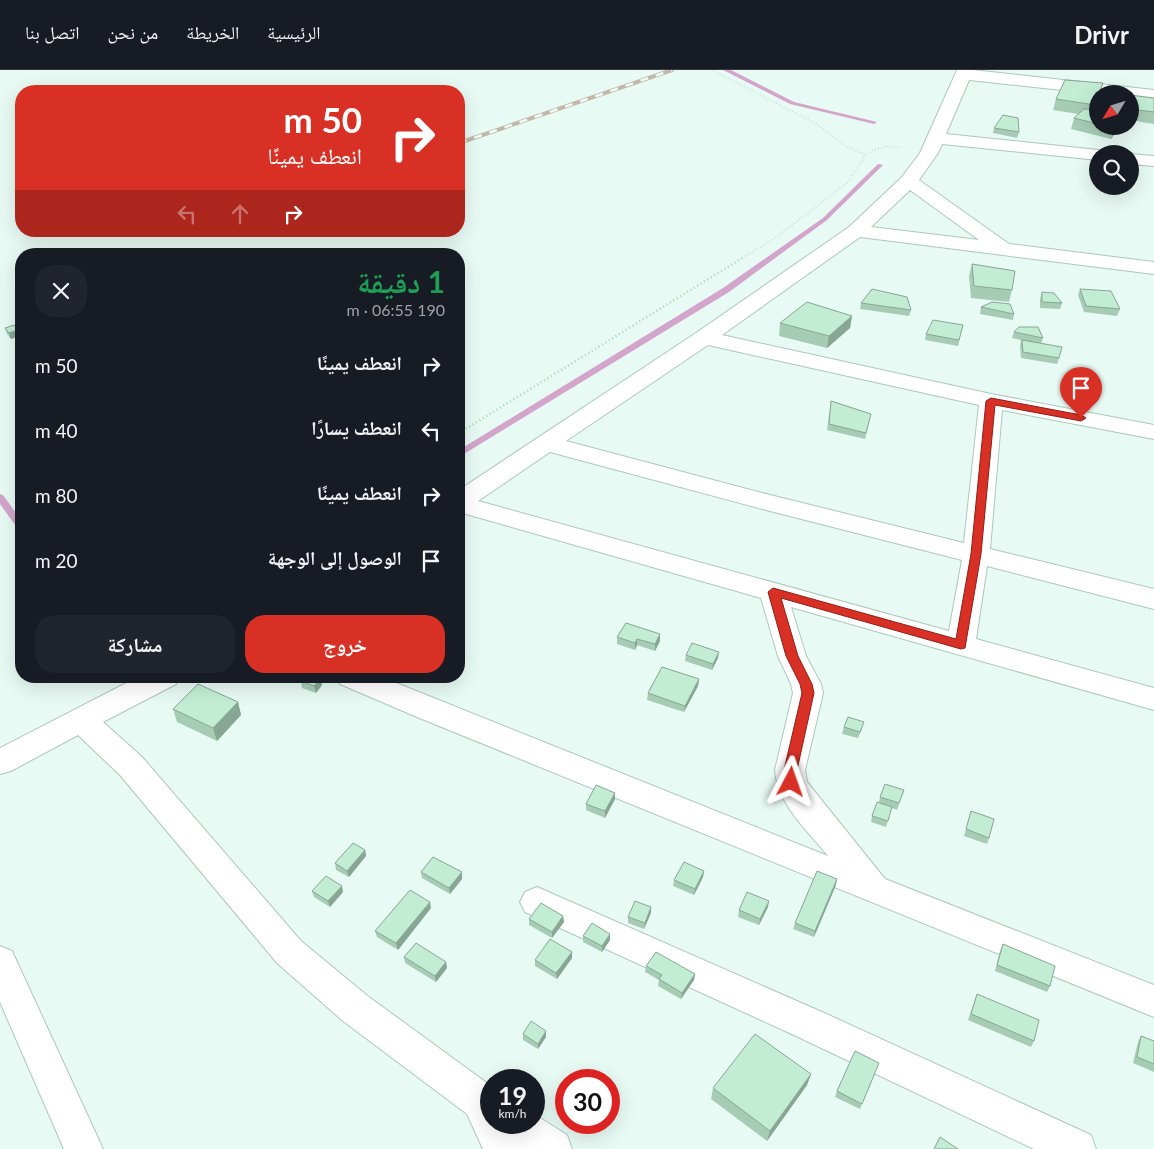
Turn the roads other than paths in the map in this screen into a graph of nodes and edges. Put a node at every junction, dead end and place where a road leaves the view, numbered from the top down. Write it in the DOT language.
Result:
graph roads {
  1 [pos="964,72"];
  2 [pos="1154,96"];
  3 [pos="932,145"];
  4 [pos="1089,154"];
  5 [pos="1139,160"];
  6 [pos="1154,161"];
  7 [pos="910,182"];
  8 [pos="856,231"];
  9 [pos="1004,249"];
  10 [pos="1154,268"];
  11 [pos="704,338"];
  12 [pos="991,401"];
  13 [pos="1154,432"];
  14 [pos="545,443"];
  15 [pos="465,499"];
  16 [pos="465,505"];
  17 [pos="976,554"];
  18 [pos="773,592"];
  19 [pos="1154,599"];
  20 [pos="961,645"];
  21 [pos="152,683"];
  22 [pos="366,683"];
  23 [pos="1154,699"];
  24 [pos="81,720"];
  25 [pos="0,762"];
  26 [pos="874,889"];
  27 [pos="537,902"];
  28 [pos="0,962"];
  29 [pos="1154,1001"];
  30 [pos="480,1101"];
  31 [pos="497,1134"];
  32 [pos="530,1134"];
  33 [pos="84,1149"];
  34 [pos="503,1149"];
  35 [pos="553,1149"];
  36 [pos="1077,1149"];
  1 -- 2 [label="street"];
  1 -- 3 [label="street"];
  3 -- 4 [label="street"];
  3 -- 7 [label="street"];
  5 -- 6 [label="street"];
  7 -- 8 [label="street"];
  7 -- 9 [label="street"];
  8 -- 9 [label="street"];
  8 -- 11 [label="street"];
  9 -- 10 [label="street"];
  11 -- 12 [label="street"];
  11 -- 14 [label="street"];
  12 -- 13 [label="street"];
  12 -- 17 [label="street"];
  14 -- 15 [label="street"];
  14 -- 17 [label="street"];
  16 -- 18 [label="street"];
  17 -- 19 [label="street"];
  17 -- 20 [label="street"];
  18 -- 20 [label="street"];
  18 -- 26 [label="street"];
  20 -- 23 [label="street"];
  21 -- 24 [label="street"];
  22 -- 26 [label="street"];
  24 -- 25 [label="street"];
  24 -- 30 [label="street"];
  26 -- 29 [label="street"];
  27 -- 36 [label="street"];
  28 -- 33 [label="street"];
  31 -- 34 [label="street"];
  32 -- 35 [label="street"];
}
